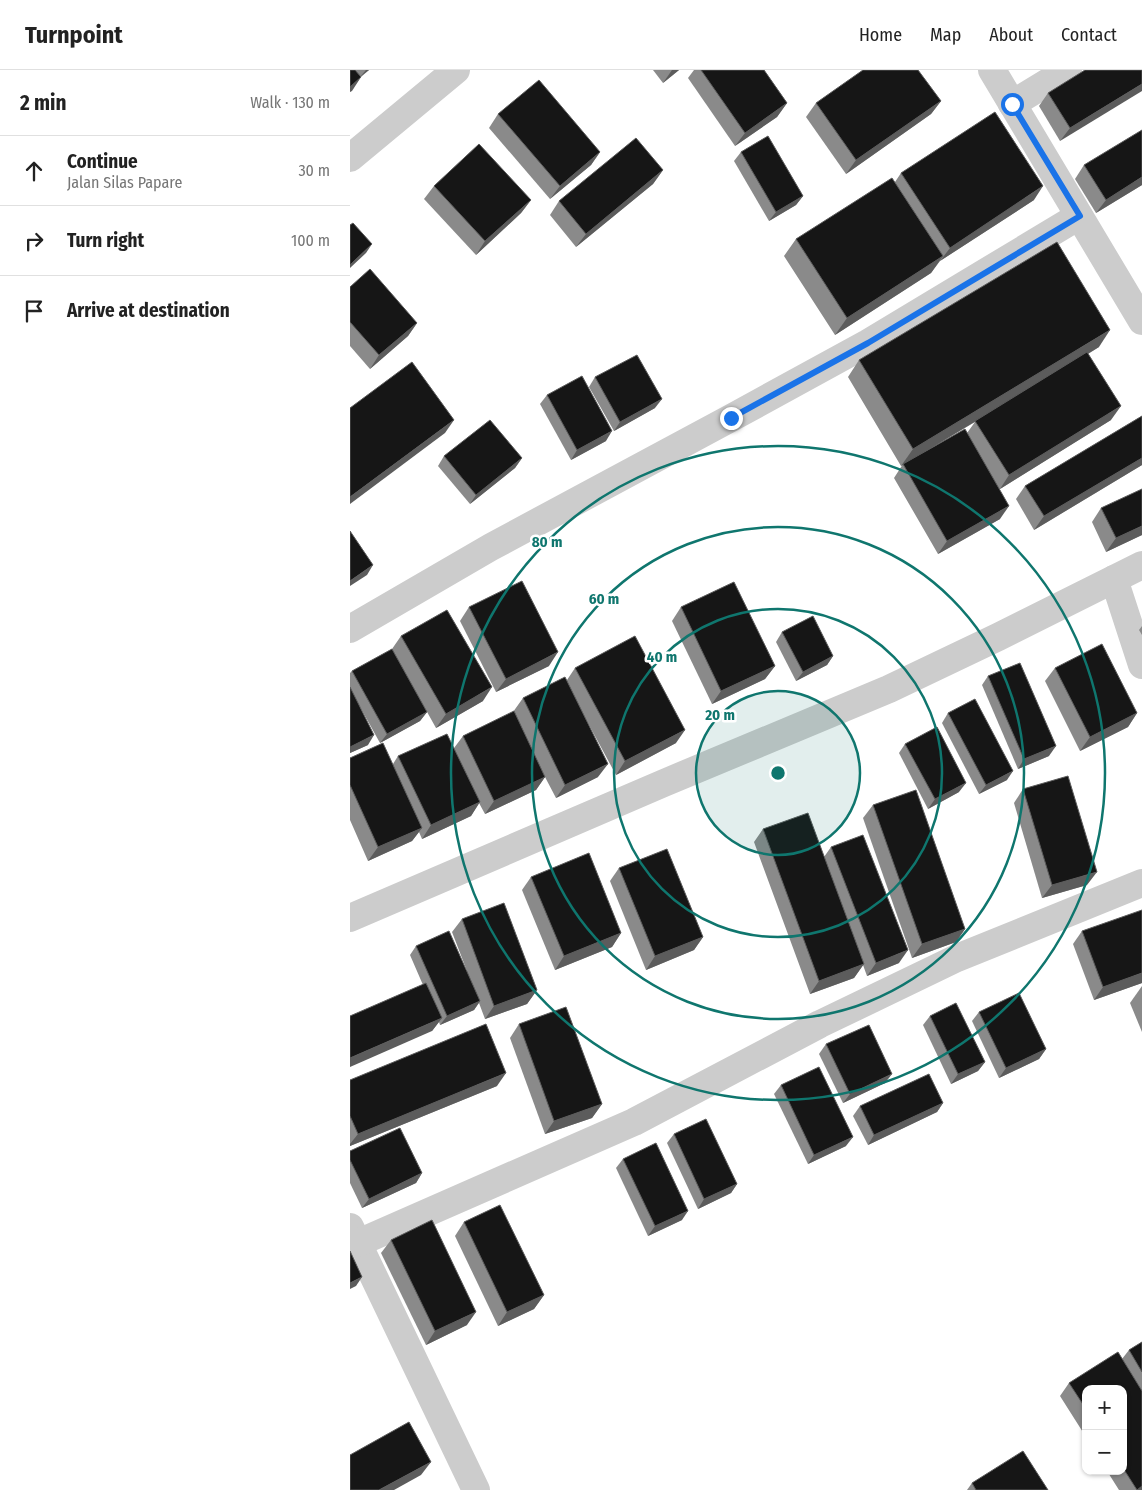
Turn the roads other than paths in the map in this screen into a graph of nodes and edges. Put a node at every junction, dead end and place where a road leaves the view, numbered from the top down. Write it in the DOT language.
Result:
graph roads {
  1 [pos="456,70"];
  2 [pos="992,70"];
  3 [pos="1068,70"];
  4 [pos="1012,104"];
  5 [pos="350,158"];
  6 [pos="1080,216"];
  7 [pos="1142,321"];
  8 [pos="1142,565"];
  9 [pos="1114,579"];
  10 [pos="350,628"];
  11 [pos="1142,666"];
  12 [pos="1142,883"];
  13 [pos="350,918"];
  14 [pos="354,1235"];
  15 [pos="476,1490"];
  1 -- 5 [label="street"];
  2 -- 4 [label="street"];
  3 -- 4 [label="street"];
  4 -- 6 [label="street"];
  6 -- 7 [label="street"];
  6 -- 10 [label="street"];
  8 -- 9 [label="street"];
  9 -- 11 [label="street"];
  9 -- 13 [label="street"];
  12 -- 14 [label="street"];
  14 -- 15 [label="street"];
}
